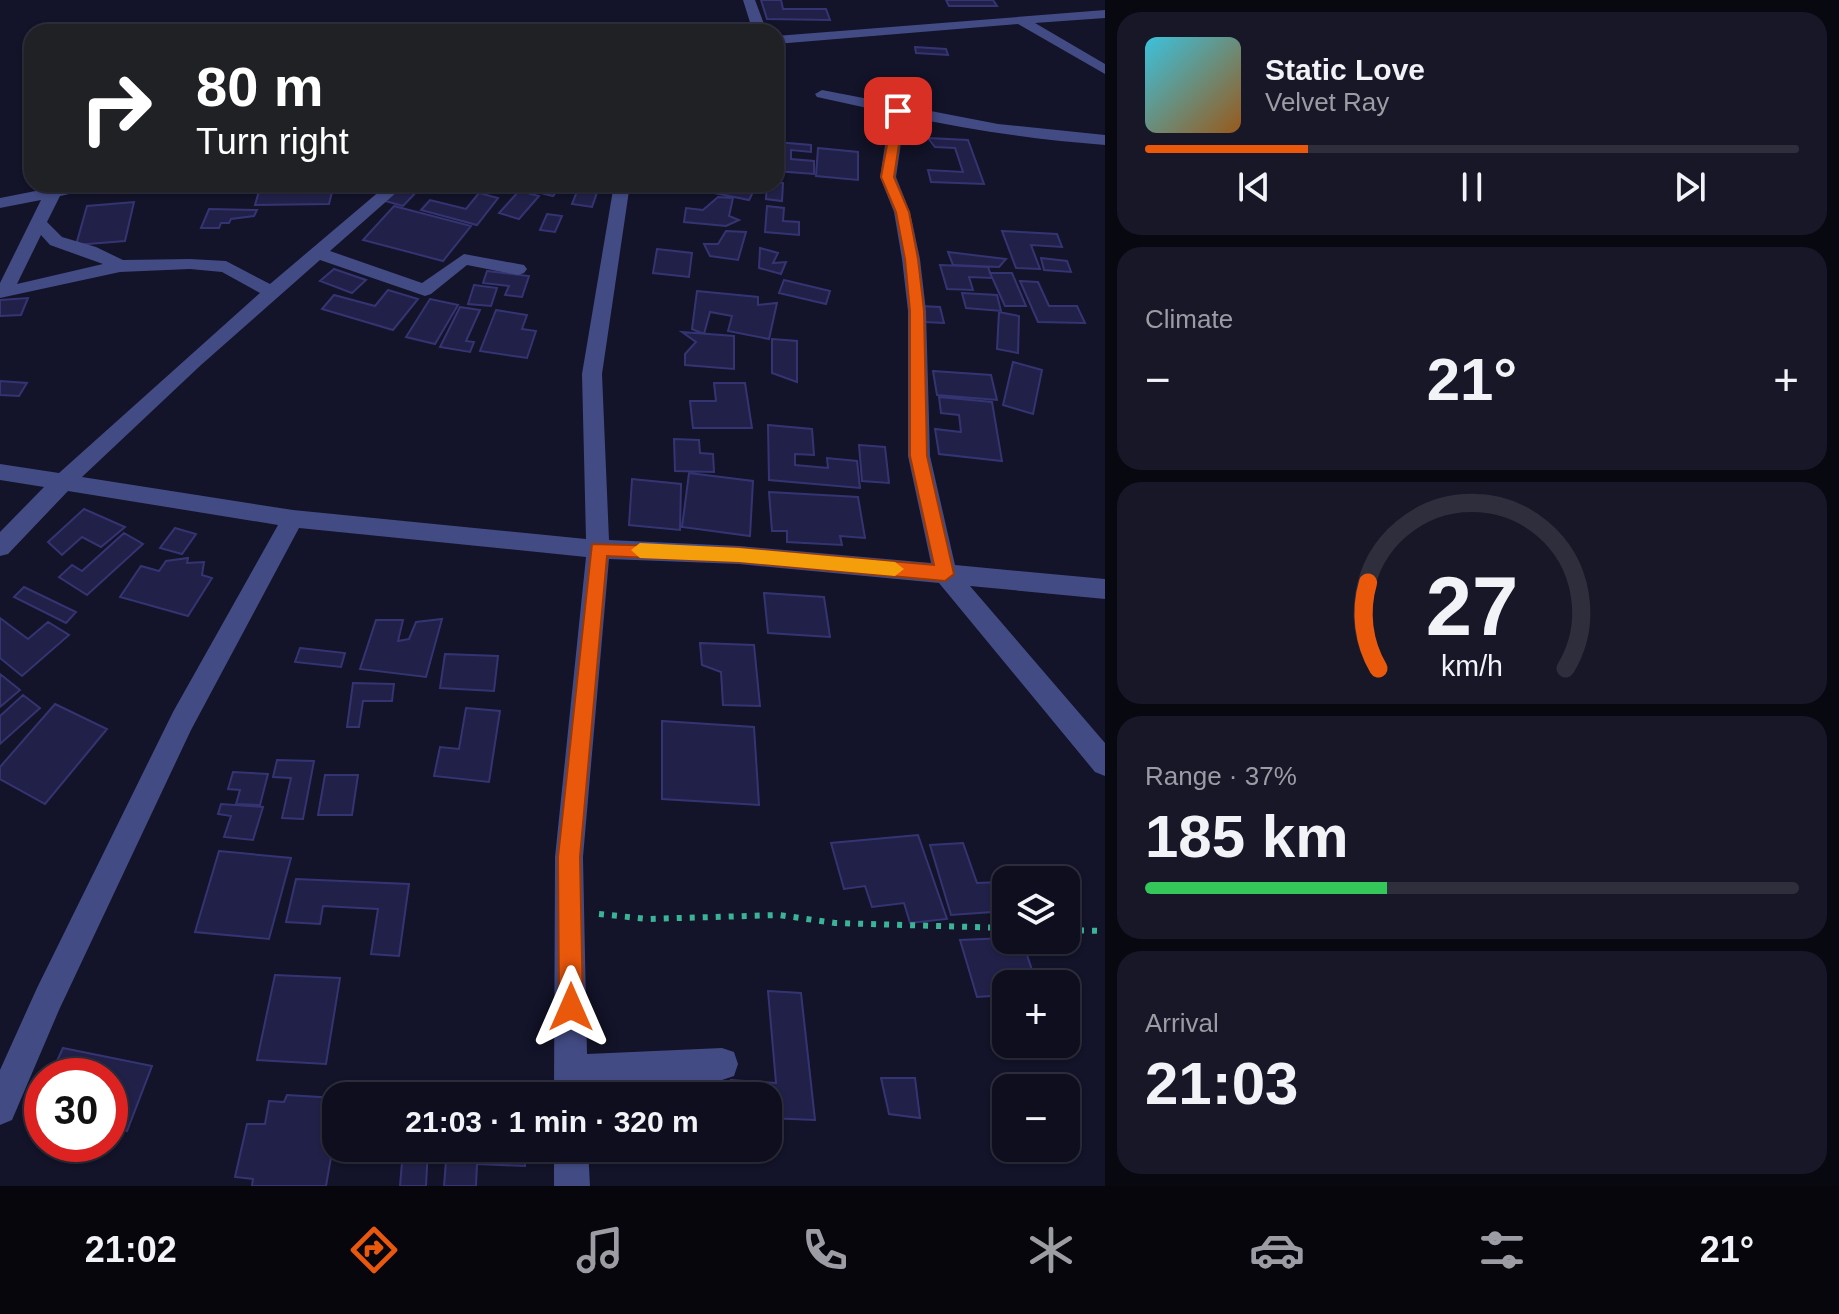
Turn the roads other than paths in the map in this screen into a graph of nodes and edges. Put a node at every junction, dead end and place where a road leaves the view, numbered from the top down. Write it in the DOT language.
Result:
graph roads {
  1 [pos="749,0"];
  2 [pos="1105,14"];
  3 [pos="1019,19"];
  4 [pos="757,24"];
  5 [pos="784,39"];
  6 [pos="1105,70"];
  7 [pos="822,94"];
  8 [pos="898,111"];
  9 [pos="1105,140"];
  10 [pos="58,192"];
  11 [pos="389,192"];
  12 [pos="621,192"];
  13 [pos="53,193"];
  14 [pos="0,203"];
  15 [pos="38,222"];
  16 [pos="317,253"];
  17 [pos="120,266"];
  18 [pos="518,269"];
  19 [pos="272,292"];
  20 [pos="0,472"];
  21 [pos="61,481"];
  22 [pos="293,519"];
  23 [pos="0,547"];
  24 [pos="598,549"];
  25 [pos="945,574"];
  26 [pos="1105,589"];
  27 [pos="1105,763"];
  28 [pos="722,1064"];
  29 [pos="571,1082"];
  30 [pos="579,1082"];
  31 [pos="0,1108"];
  32 [pos="571,1162"];
  33 [pos="572,1186"];
  1 -- 4 [label="street"];
  2 -- 3 [label="street"];
  3 -- 5 [label="street"];
  3 -- 6 [label="street"];
  7 -- 8 [label="street"];
  8 -- 9 [label="street"];
  8 -- 25 [label="street"];
  10 -- 13 [label="street"];
  11 -- 16 [label="street"];
  12 -- 24 [label="street"];
  13 -- 14 [label="street"];
  13 -- 15 [label="street"];
  15 -- 17 [label="street"];
  15 -- 17 [label="street"];
  16 -- 18 [label="street"];
  16 -- 19 [label="street"];
  17 -- 19 [label="street"];
  19 -- 21 [label="street"];
  20 -- 21 [label="street"];
  21 -- 22 [label="street"];
  21 -- 23 [label="street"];
  22 -- 24 [label="street"];
  22 -- 31 [label="street"];
  24 -- 25 [label="street"];
  24 -- 29 [label="street"];
  25 -- 26 [label="street"];
  25 -- 27 [label="street"];
  28 -- 30 [label="street"];
  32 -- 33 [label="street"];
}
